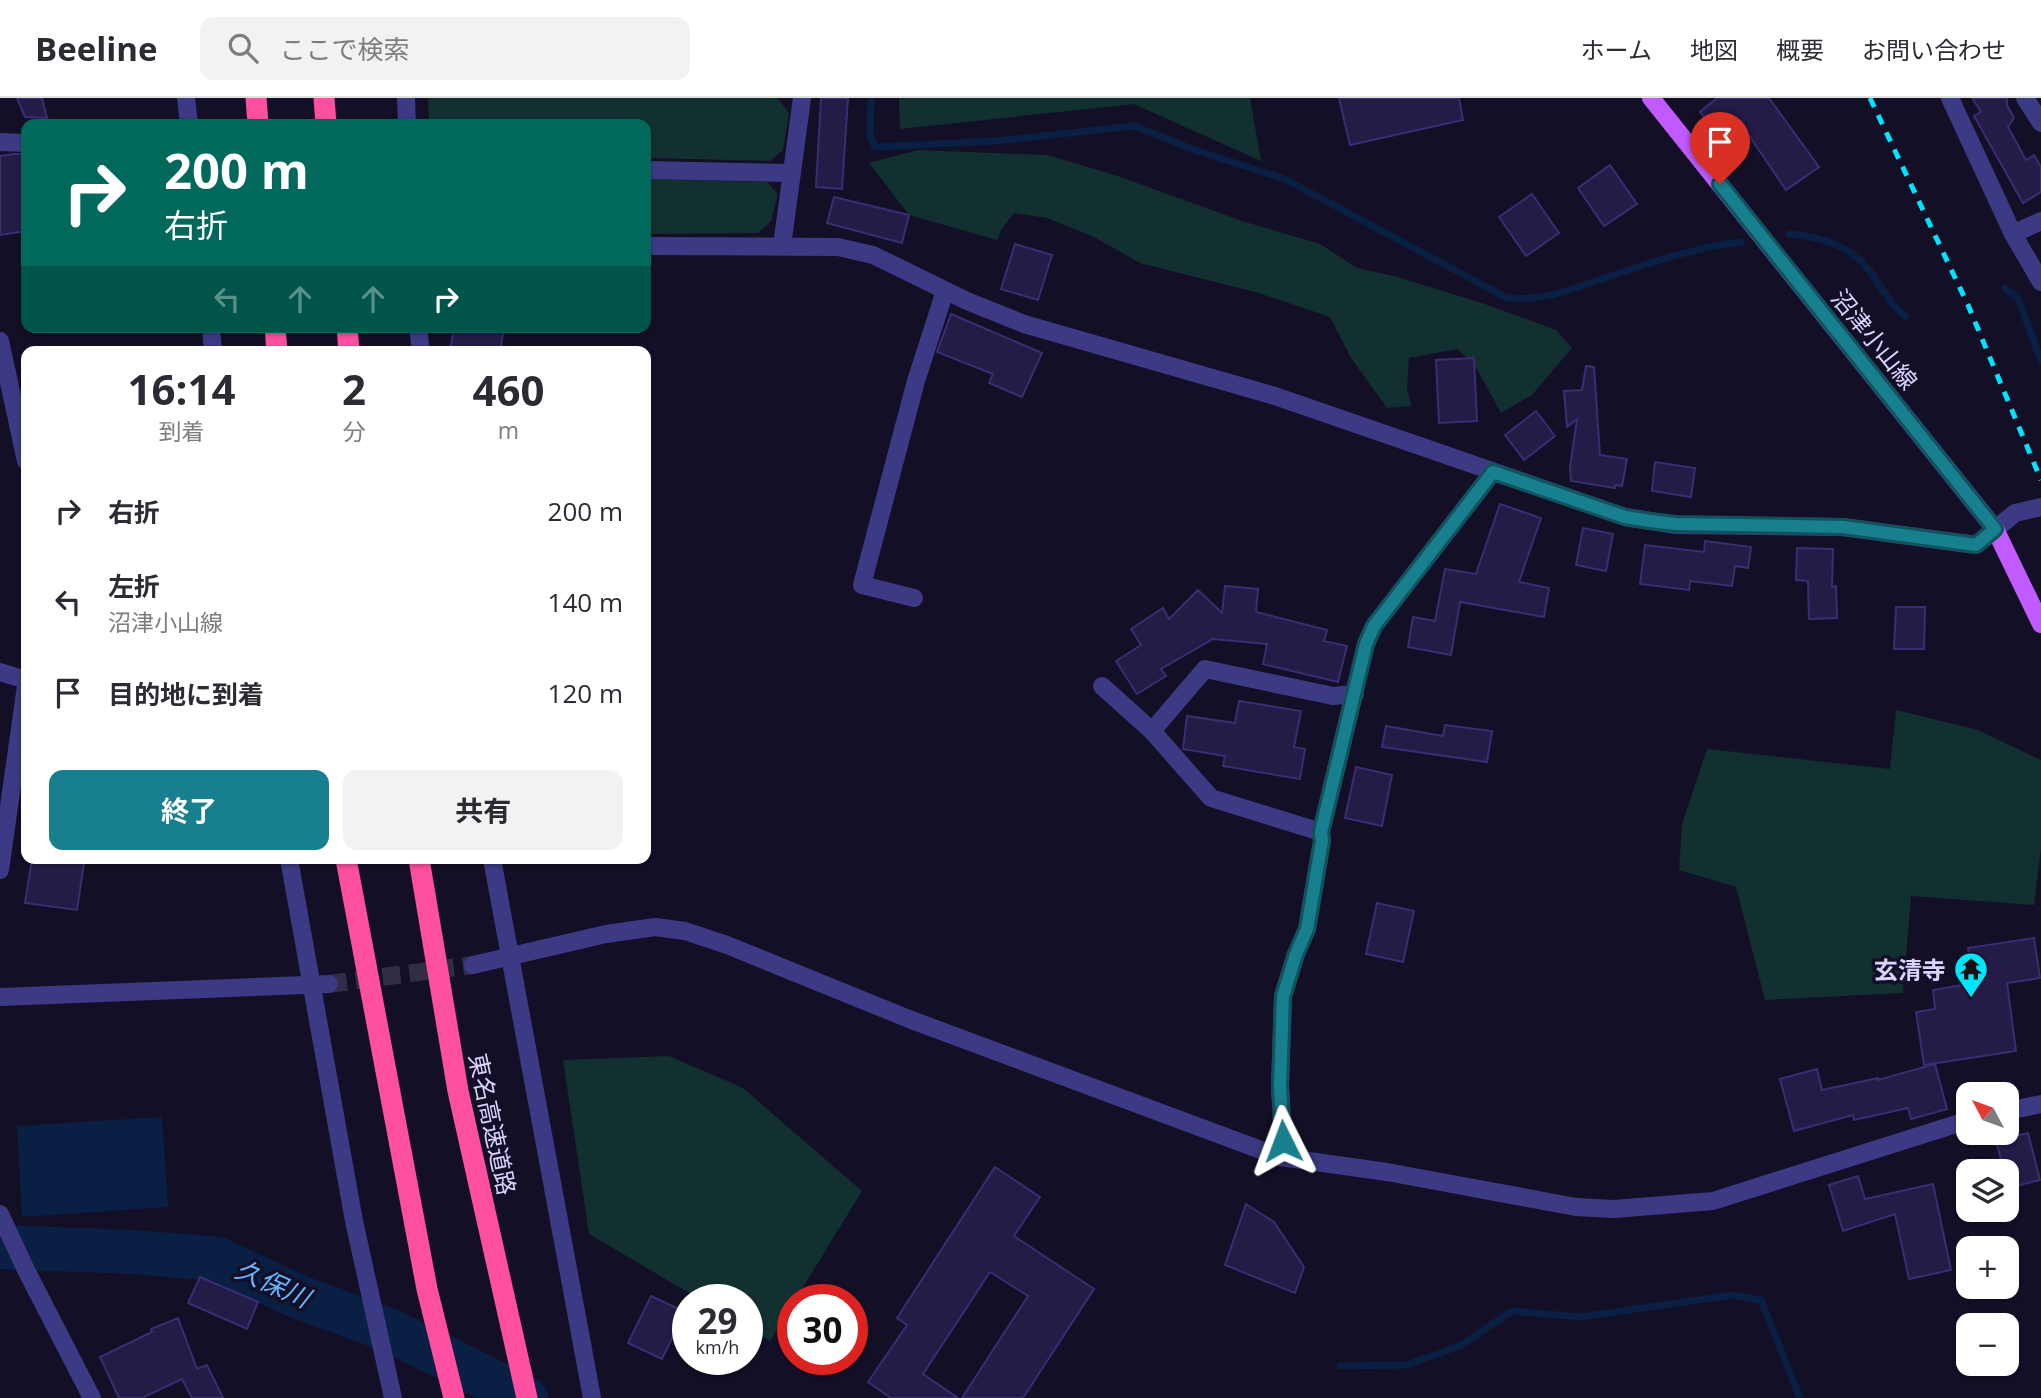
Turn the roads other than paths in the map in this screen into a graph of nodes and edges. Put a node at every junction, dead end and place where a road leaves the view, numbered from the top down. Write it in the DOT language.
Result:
graph roads {
  1 [pos="186,98"];
  2 [pos="256,98"];
  3 [pos="324,98"];
  4 [pos="406,98"];
  5 [pos="802,98"];
  6 [pos="1651,98"];
  7 [pos="1950,98"];
  8 [pos="2025,98"];
  9 [pos="188,119"];
  10 [pos="258,119"];
  11 [pos="326,119"];
  12 [pos="407,119"];
  13 [pos="2041,123"];
  14 [pos="0,142"];
  15 [pos="21,143"];
  16 [pos="651,170"];
  17 [pos="790,173"];
  18 [pos="2041,222"];
  19 [pos="2013,234"];
  20 [pos="651,246"];
  21 [pos="782,246"];
  22 [pos="2041,282"];
  23 [pos="946,291"];
  24 [pos="0,341"];
  25 [pos="21,438"];
  26 [pos="1493,472"];
  27 [pos="2041,507"];
  28 [pos="1995,529"];
  29 [pos="915,598"];
  30 [pos="2041,624"];
  31 [pos="0,672"];
  32 [pos="21,678"];
  33 [pos="1102,686"];
  34 [pos="1355,694"];
  35 [pos="21,721"];
  36 [pos="1152,731"];
  37 [pos="1321,832"];
  38 [pos="290,864"];
  39 [pos="347,864"];
  40 [pos="420,864"];
  41 [pos="493,864"];
  42 [pos="0,870"];
  43 [pos="510,956"];
  44 [pos="473,965"];
  45 [pos="329,984"];
  46 [pos="311,985"];
  47 [pos="0,997"];
  48 [pos="2041,1104"];
  49 [pos="2020,1108"];
  50 [pos="1956,1124"];
  51 [pos="1280,1157"];
  52 [pos="0,1214"];
  53 [pos="92,1398"];
  54 [pos="393,1398"];
  55 [pos="454,1398"];
  56 [pos="527,1398"];
  57 [pos="592,1398"];
  1 -- 9 [label="street"];
  2 -- 10 [label="highway"];
  3 -- 11 [label="highway"];
  4 -- 12 [label="street"];
  5 -- 17 [label="street"];
  6 -- 28 [label="main road, 沼津小山線"];
  7 -- 19 [label="street"];
  8 -- 13 [label="street"];
  14 -- 15 [label="street"];
  16 -- 17 [label="street"];
  17 -- 21 [label="street"];
  18 -- 19 [label="street"];
  19 -- 22 [label="street"];
  20 -- 21 [label="street"];
  21 -- 23 [label="street"];
  23 -- 26 [label="street"];
  23 -- 29 [label="street"];
  24 -- 25 [label="street"];
  26 -- 28 [label="street"];
  26 -- 34 [label="street"];
  27 -- 28 [label="street"];
  28 -- 30 [label="main road, 沼津小山線"];
  31 -- 32 [label="street"];
  33 -- 36 [label="street"];
  34 -- 36 [label="street"];
  34 -- 37 [label="street"];
  35 -- 42 [label="street"];
  36 -- 37 [label="street"];
  37 -- 51 [label="street"];
  38 -- 46 [label="street"];
  39 -- 55 [label="highway"];
  40 -- 56 [label="highway, 東名高速道路"];
  41 -- 43 [label="street"];
  43 -- 44 [label="street"];
  43 -- 51 [label="street"];
  43 -- 57 [label="street"];
  45 -- 46 [label="street"];
  46 -- 47 [label="street"];
  46 -- 54 [label="street"];
  48 -- 49 [label="street"];
  50 -- 51 [label="street"];
  52 -- 53 [label="street"];
}
